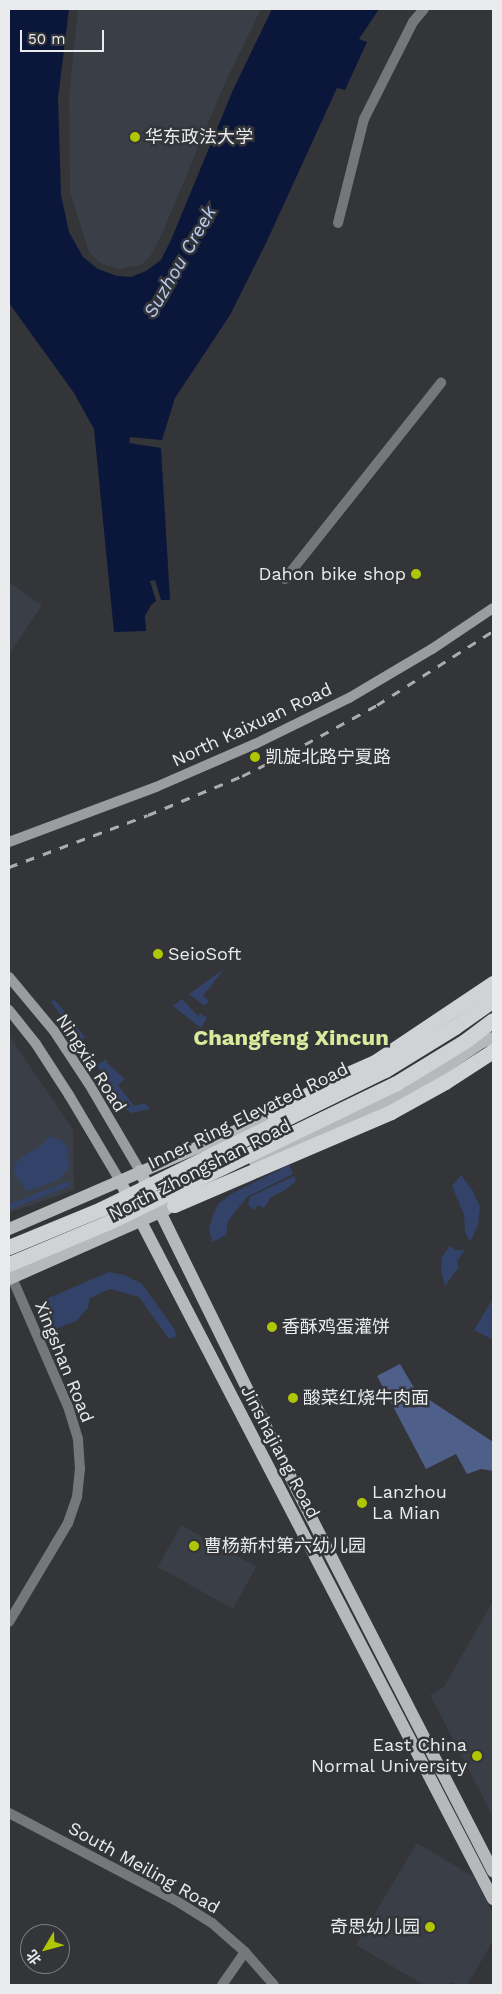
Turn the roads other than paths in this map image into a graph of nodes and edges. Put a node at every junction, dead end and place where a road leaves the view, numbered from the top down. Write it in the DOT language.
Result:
graph roads {
  1 [pos="424,9"];
  2 [pos="338,223"];
  3 [pos="441,383"];
  4 [pos="285,578"];
  5 [pos="493,608"];
  6 [pos="9,842"];
  7 [pos="9,976"];
  8 [pos="493,983"];
  9 [pos="493,992"];
  10 [pos="493,1000"];
  11 [pos="9,1010"];
  12 [pos="493,1020"];
  13 [pos="493,1034"];
  14 [pos="490,1044"];
  15 [pos="274,1115"];
  16 [pos="140,1171"];
  17 [pos="120,1182"];
  18 [pos="174,1205"];
  19 [pos="160,1213"];
  20 [pos="140,1221"];
  21 [pos="9,1229"];
  22 [pos="9,1247"];
  23 [pos="10,1274"];
  24 [pos="9,1622"];
  25 [pos="9,1813"];
  26 [pos="493,1872"];
  27 [pos="493,1898"];
  28 [pos="244,1952"];
  29 [pos="222,1985"];
  30 [pos="274,1985"];
  1 -- 2 [label="street"];
  3 -- 4 [label="street"];
  5 -- 6 [label="street, North Kaixuan Road"];
  7 -- 16 [label="street, Ningxia Road"];
  8 -- 15 [label="highway"];
  9 -- 15 [label="main road, North Zhongshan Road"];
  10 -- 22 [label="highway, Inner Ring Elevated Road, bridge"];
  11 -- 17 [label="street, Ningxia Road"];
  12 -- 23 [label="highway, Inner Ring Elevated Road, bridge"];
  13 -- 14 [label="main road, North Zhongshan Road"];
  14 -- 18 [label="main road, North Zhongshan Road"];
  14 -- 18 [label="highway"];
  15 -- 16 [label="main road, North Zhongshan Road"];
  16 -- 17 [label="main road, North Zhongshan Road"];
  16 -- 19 [label="main road, Jinshajiang Road"];
  17 -- 20 [label="main road, Jinshajiang Road"];
  17 -- 21 [label="main road, North Zhongshan Road"];
  18 -- 19 [label="main road, North Zhongshan Road"];
  19 -- 20 [label="main road, North Zhongshan Road"];
  19 -- 26 [label="main road, Jinshajiang Road"];
  20 -- 23 [label="main road, North Zhongshan Road"];
  20 -- 27 [label="main road, Jinshajiang Road"];
  23 -- 24 [label="street, Xingshan Road"];
  25 -- 28 [label="street, South Meiling Road"];
  28 -- 29 [label="street"];
  28 -- 30 [label="street, South Meiling Road"];
}
